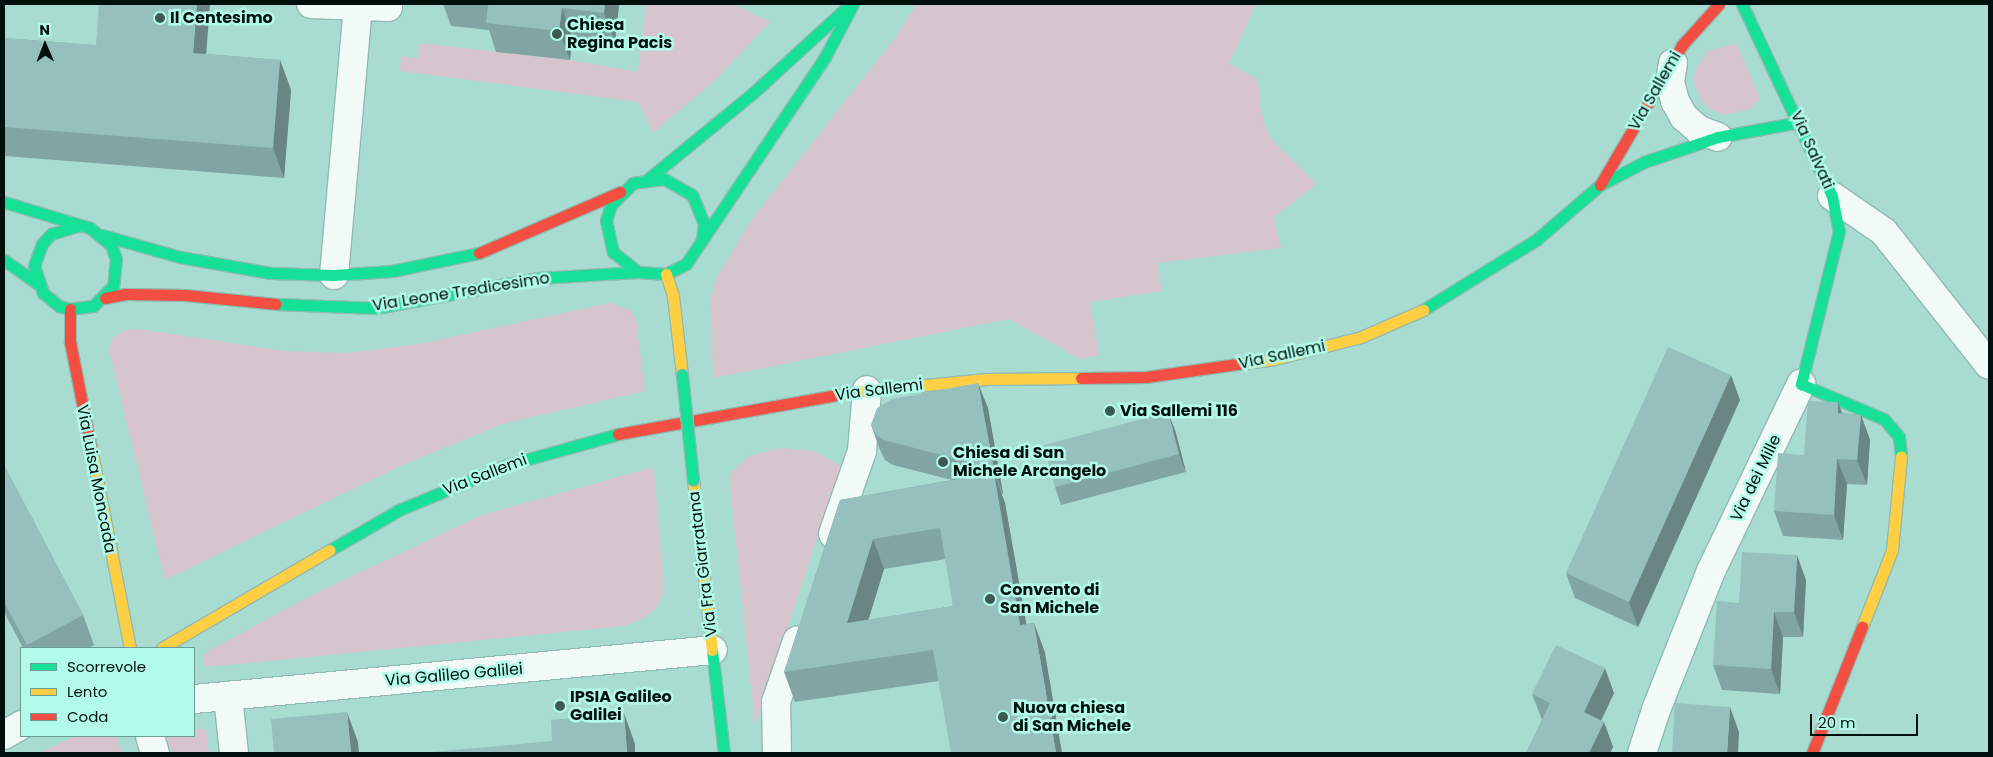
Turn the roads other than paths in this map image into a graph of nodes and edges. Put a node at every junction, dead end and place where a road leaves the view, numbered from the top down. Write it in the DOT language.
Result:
graph roads {
  1 [pos="311,4"];
  2 [pos="388,4"];
  3 [pos="851,4"];
  4 [pos="1719,4"];
  5 [pos="1742,4"];
  6 [pos="358,6"];
  7 [pos="1673,64"];
  8 [pos="1799,122"];
  9 [pos="1718,137"];
  10 [pos="648,178"];
  11 [pos="1600,185"];
  12 [pos="620,192"];
  13 [pos="1832,196"];
  14 [pos="4,202"];
  15 [pos="77,226"];
  16 [pos="102,235"];
  17 [pos="702,239"];
  18 [pos="4,260"];
  19 [pos="638,272"];
  20 [pos="666,274"];
  21 [pos="334,275"];
  22 [pos="38,284"];
  23 [pos="105,298"];
  24 [pos="70,308"];
  25 [pos="1989,365"];
  26 [pos="1801,384"];
  27 [pos="867,390"];
  28 [pos="824,562"];
  29 [pos="805,618"];
  30 [pos="130,647"];
  31 [pos="164,647"];
  32 [pos="713,650"];
  33 [pos="228,696"];
  34 [pos="195,699"];
  35 [pos="20,726"];
  36 [pos="4,734"];
  37 [pos="150,737"];
  38 [pos="155,753"];
  39 [pos="234,753"];
  40 [pos="724,753"];
  41 [pos="777,753"];
  42 [pos="1642,753"];
  43 [pos="1812,753"];
  1 -- 6 [label="street"];
  2 -- 6 [label="street"];
  3 -- 10 [label="street"];
  3 -- 17 [label="street"];
  4 -- 7 [label="street, Via Sallemi"];
  5 -- 8 [label="street, Via Salvati"];
  6 -- 21 [label="street"];
  7 -- 9 [label="street"];
  7 -- 11 [label="street, Via Sallemi"];
  8 -- 9 [label="street, Via Sallemi"];
  8 -- 13 [label="street, Via Salvati"];
  9 -- 11 [label="street, Via Sallemi"];
  10 -- 12 [label="street"];
  10 -- 17 [label="street"];
  11 -- 27 [label="street, Via Sallemi"];
  12 -- 19 [label="street"];
  12 -- 21 [label="street, Via Leone Tredicesimo"];
  13 -- 25 [label="street, Via Salvati"];
  13 -- 26 [label="street, Via dei Mille"];
  14 -- 15 [label="street"];
  15 -- 16 [label="street"];
  15 -- 22 [label="street"];
  16 -- 21 [label="street, Via Leone Tredicesimo"];
  16 -- 23 [label="street"];
  17 -- 20 [label="street"];
  18 -- 22 [label="street"];
  19 -- 20 [label="street"];
  19 -- 23 [label="street, Via Leone Tredicesimo"];
  20 -- 32 [label="street, Via Fra Giarratana, bridge"];
  22 -- 24 [label="street"];
  23 -- 24 [label="street"];
  24 -- 30 [label="street, Via Luisa Moncada"];
  26 -- 42 [label="street, Via dei Mille"];
  26 -- 43 [label="street"];
  27 -- 28 [label="street"];
  27 -- 31 [label="street, Via Sallemi"];
  29 -- 41 [label="street"];
  32 -- 33 [label="street, Via Galileo Galilei"];
  32 -- 40 [label="street, Via Fra Giarratana"];
  33 -- 34 [label="street, Via Galileo Galilei"];
  33 -- 39 [label="street"];
  35 -- 36 [label="street"];
  37 -- 38 [label="street"];
}
